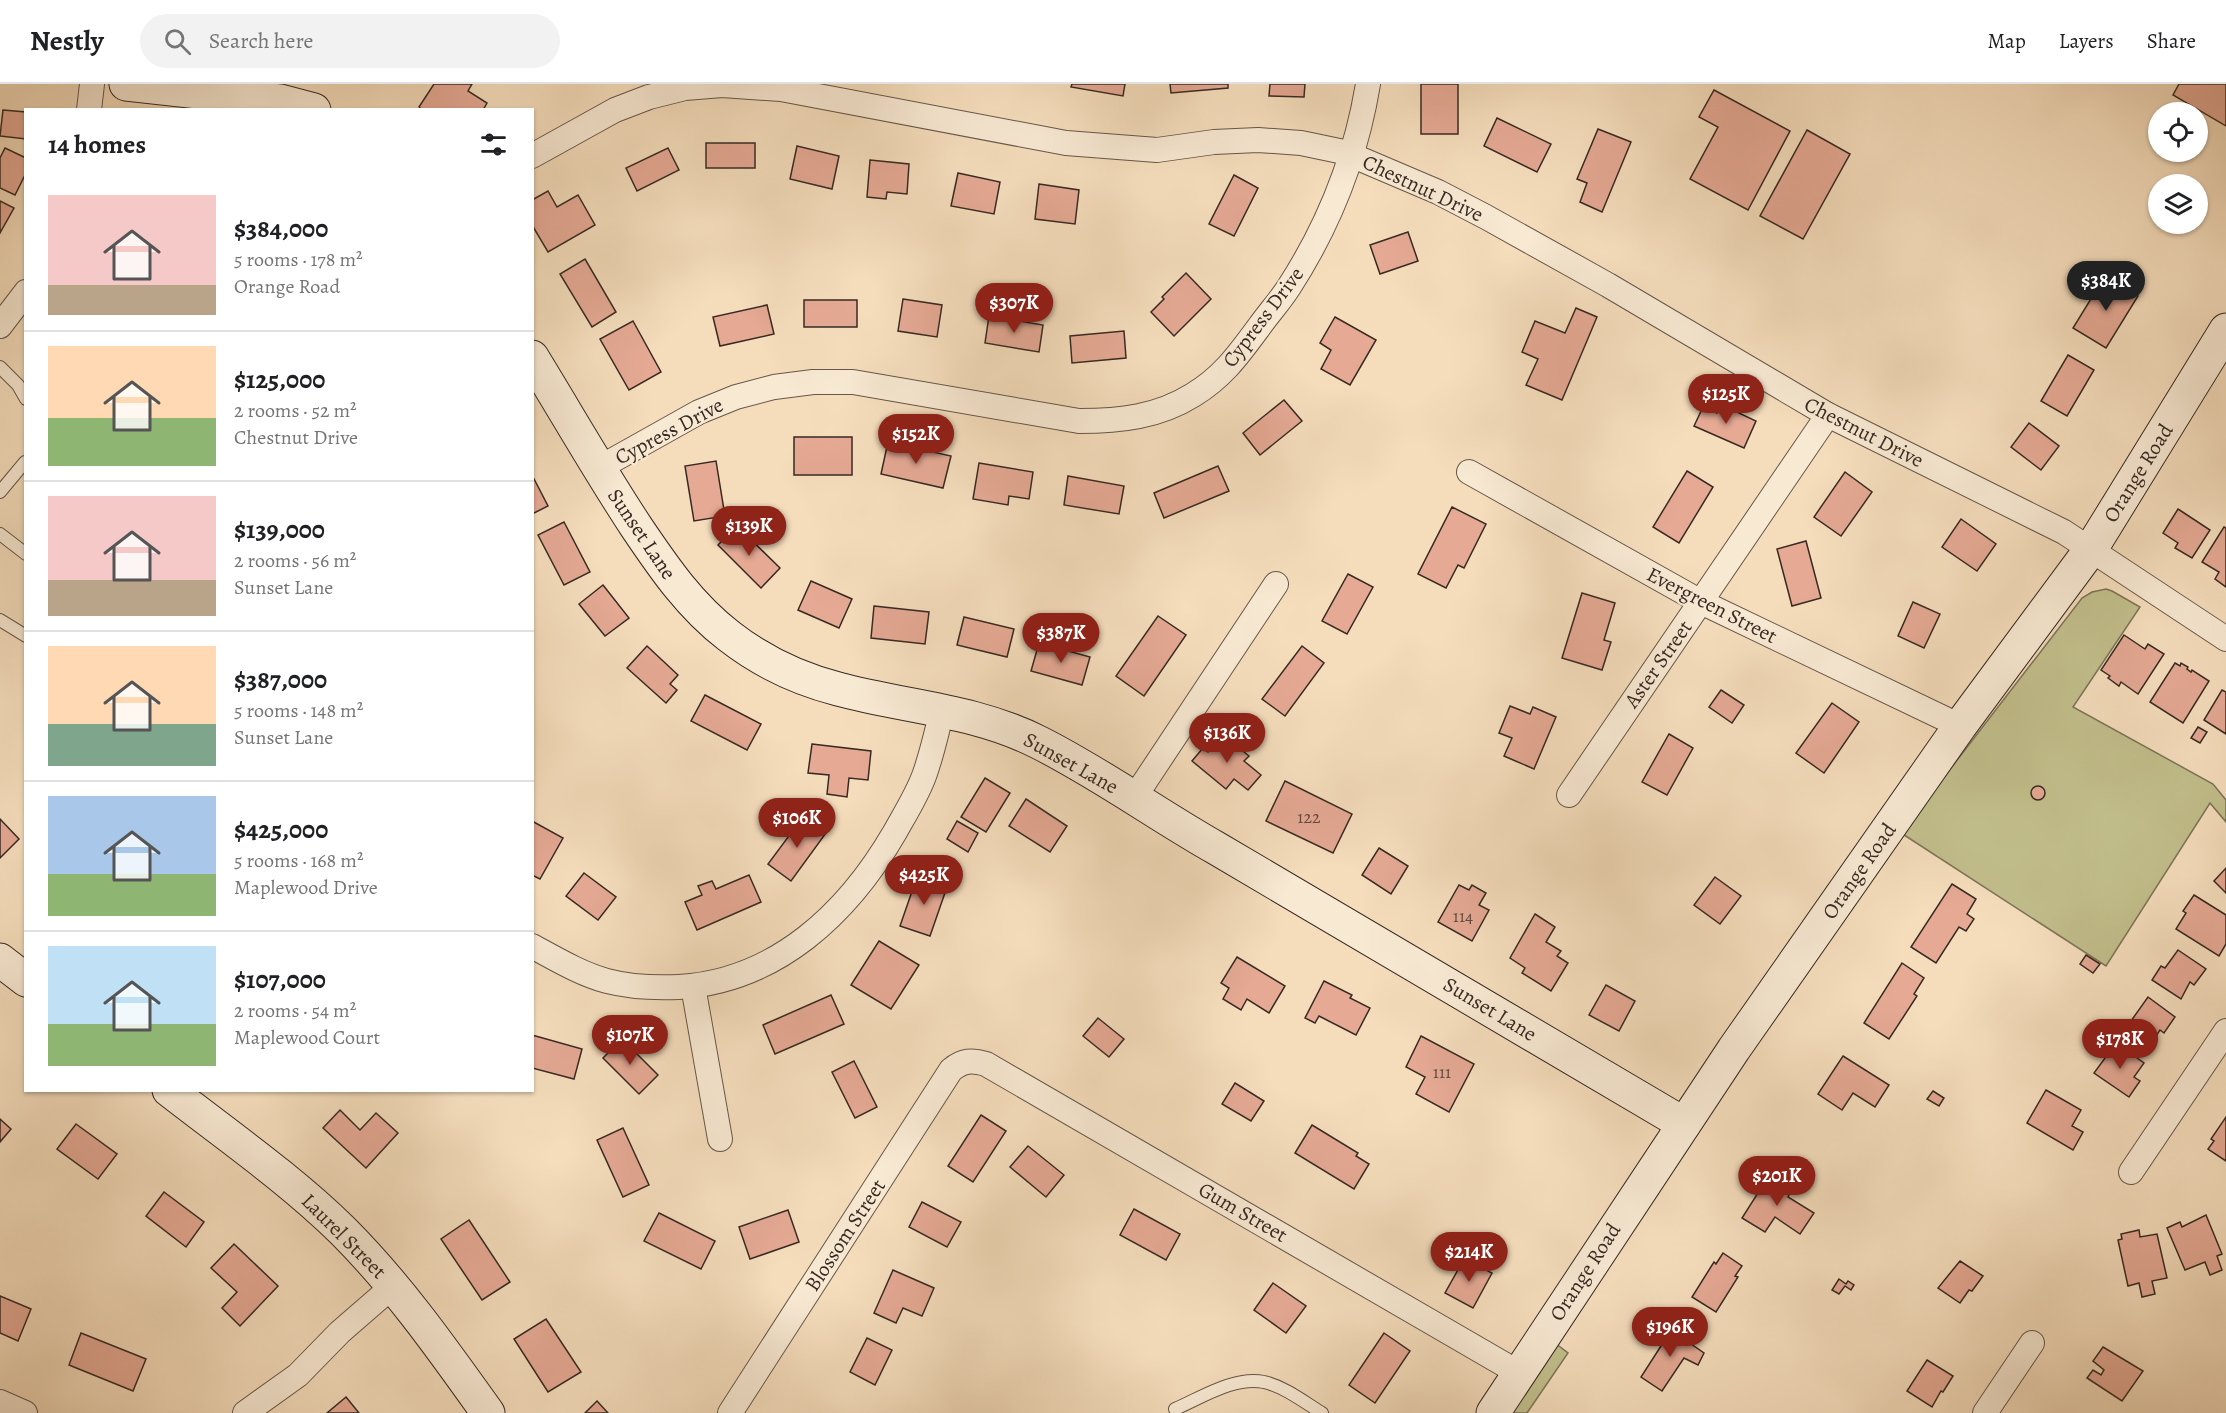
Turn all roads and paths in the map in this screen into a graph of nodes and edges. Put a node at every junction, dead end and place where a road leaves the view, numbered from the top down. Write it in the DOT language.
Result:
graph roads {
  1 [pos="92,84"];
  2 [pos="126,84"];
  3 [pos="1368,84"];
  4 [pos="207,88"];
  5 [pos="89,108"];
  6 [pos="306,108"];
  7 [pos="534,155"];
  8 [pos="1352,155"];
  9 [pos="24,295"];
  10 [pos="0,326"];
  11 [pos="2226,330"];
  12 [pos="534,360"];
  13 [pos="0,367"];
  14 [pos="24,396"];
  15 [pos="1828,416"];
  16 [pos="24,460"];
  17 [pos="599,468"];
  18 [pos="1469,472"];
  19 [pos="0,492"];
  20 [pos="0,534"];
  21 [pos="2091,549"];
  22 [pos="24,552"];
  23 [pos="1276,584"];
  24 [pos="1701,602"];
  25 [pos="0,620"];
  26 [pos="24,635"];
  27 [pos="2226,639"];
  28 [pos="942,710"];
  29 [pos="1960,726"];
  30 [pos="1569,795"];
  31 [pos="1134,798"];
  32 [pos="534,947"];
  33 [pos="0,960"];
  34 [pos="24,978"];
  35 [pos="693,986"];
  36 [pos="2226,1030"];
  37 [pos="964,1062"];
  38 [pos="172,1092"];
  39 [pos="1684,1124"];
  40 [pos="720,1139"];
  41 [pos="2131,1172"];
  42 [pos="393,1286"];
  43 [pos="2032,1343"];
  44 [pos="1519,1373"];
  45 [pos="0,1401"];
  46 [pos="1175,1409"];
  47 [pos="25,1413"];
  48 [pos="245,1413"];
  49 [pos="488,1413"];
  50 [pos="730,1413"];
  51 [pos="1322,1413"];
  52 [pos="1493,1413"];
  53 [pos="1985,1413"];
  1 -- 5 [label="street"];
  2 -- 4 [label="street"];
  3 -- 8 [label="street, Cypress Drive"];
  4 -- 6 [label="street"];
  7 -- 8 [label="street, Chestnut Drive"];
  8 -- 15 [label="street, Chestnut Drive"];
  8 -- 17 [label="street, Cypress Drive"];
  9 -- 10 [label="street"];
  11 -- 21 [label="street, Orange Road"];
  12 -- 17 [label="street, Sunset Lane"];
  13 -- 14 [label="lane"];
  15 -- 21 [label="street, Chestnut Drive"];
  15 -- 24 [label="street, Aster Street"];
  16 -- 19 [label="lane"];
  17 -- 28 [label="street, Sunset Lane"];
  18 -- 24 [label="street, Evergreen Street"];
  20 -- 22 [label="lane"];
  21 -- 27 [label="street, Chestnut Drive"];
  21 -- 29 [label="street, Orange Road"];
  23 -- 31 [label="street"];
  24 -- 29 [label="street, Evergreen Street"];
  24 -- 30 [label="street, Aster Street"];
  25 -- 26 [label="lane"];
  28 -- 31 [label="street, Sunset Lane"];
  28 -- 35 [label="street"];
  29 -- 39 [label="street, Orange Road"];
  31 -- 39 [label="street, Sunset Lane"];
  32 -- 35 [label="street"];
  33 -- 34 [label="street"];
  35 -- 40 [label="street"];
  36 -- 41 [label="street"];
  37 -- 44 [label="street, Gum Street"];
  37 -- 50 [label="street, Blossom Street"];
  38 -- 42 [label="street, Laurel Street"];
  39 -- 44 [label="street, Orange Road"];
  42 -- 48 [label="street"];
  42 -- 49 [label="street, Laurel Street"];
  43 -- 53 [label="street"];
  44 -- 52 [label="street, Orange Road"];
  45 -- 47 [label="street"];
  46 -- 51 [label="lane"];
}
